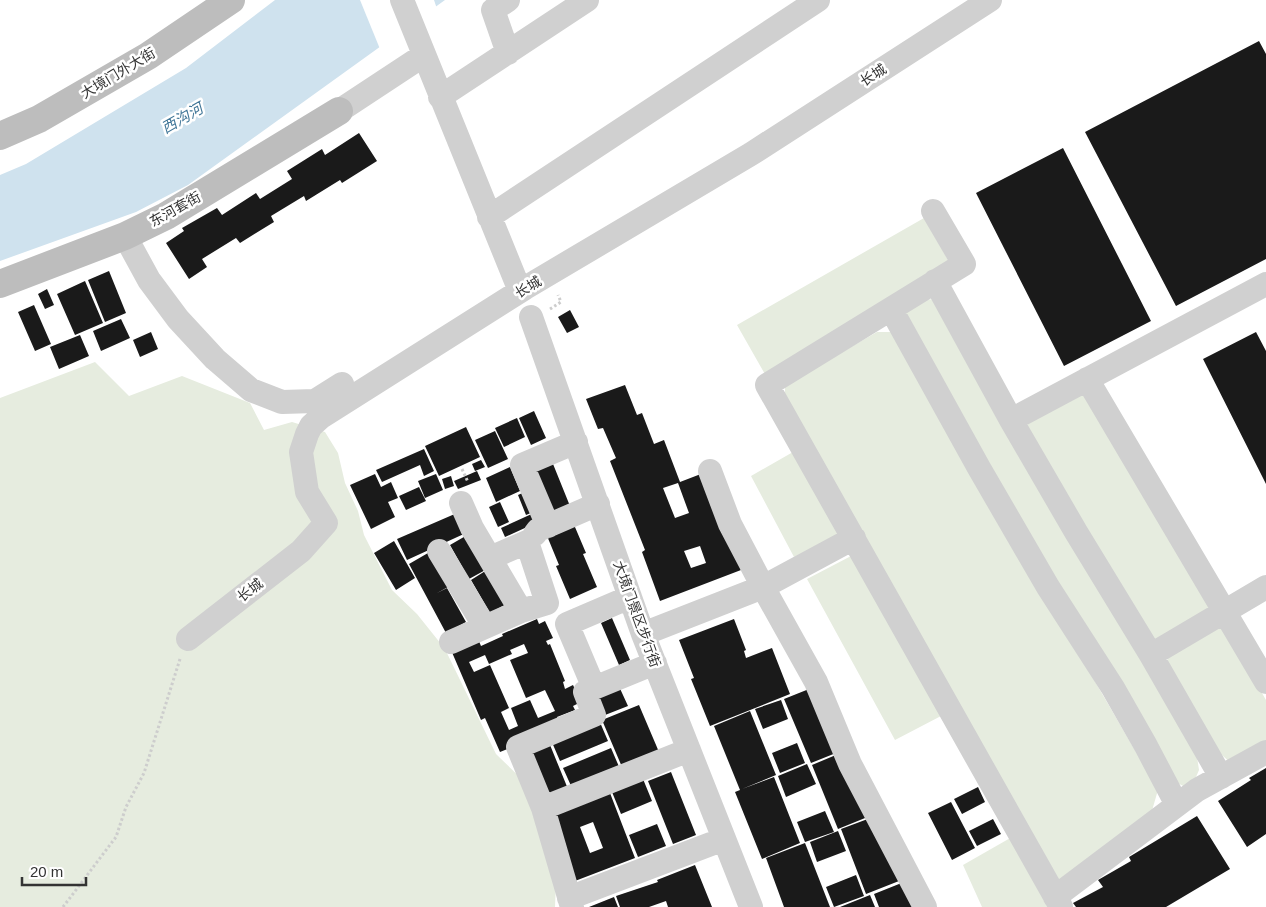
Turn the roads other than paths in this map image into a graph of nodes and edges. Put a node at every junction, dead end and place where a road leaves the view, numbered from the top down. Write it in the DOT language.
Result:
graph roads {
  1 [pos="231,0"];
  2 [pos="402,0"];
  3 [pos="508,0"];
  4 [pos="587,0"];
  5 [pos="818,0"];
  6 [pos="990,0"];
  7 [pos="420,46"];
  8 [pos="508,53"];
  9 [pos="440,97"];
  10 [pos="339,111"];
  11 [pos="0,136"];
  12 [pos="933,211"];
  13 [pos="489,216"];
  14 [pos="125,236"];
  15 [pos="935,281"];
  16 [pos="0,284"];
  17 [pos="1266,284"];
  18 [pos="891,309"];
  19 [pos="531,317"];
  20 [pos="1087,379"];
  21 [pos="1011,420"];
  22 [pos="576,442"];
  23 [pos="710,471"];
  24 [pos="461,503"];
  25 [pos="598,504"];
  26 [pos="548,526"];
  27 [pos="854,538"];
  28 [pos="527,542"];
  29 [pos="439,551"];
  30 [pos="490,558"];
  31 [pos="763,587"];
  32 [pos="1266,587"];
  33 [pos="630,597"];
  34 [pos="547,603"];
  35 [pos="521,611"];
  36 [pos="1224,612"];
  37 [pos="567,624"];
  38 [pos="485,627"];
  39 [pos="643,634"];
  40 [pos="188,639"];
  41 [pos="452,642"];
  42 [pos="1152,655"];
  43 [pos="655,663"];
  44 [pos="1266,682"];
  45 [pos="594,688"];
  46 [pos="689,750"];
  47 [pos="1266,752"];
  48 [pos="1221,777"];
  49 [pos="1177,805"];
  50 [pos="543,808"];
  51 [pos="724,839"];
  52 [pos="570,902"];
  53 [pos="1058,902"];
  54 [pos="751,907"];
  55 [pos="925,907"];
  1 -- 11 [label="street, 大境门外大街"];
  2 -- 7 [label="street"];
  3 -- 8 [label="street"];
  4 -- 8 [label="street"];
  5 -- 13 [label="street"];
  6 -- 40 [label="street, 长城"];
  7 -- 9 [label="street"];
  7 -- 10 [label="street"];
  8 -- 9 [label="street"];
  9 -- 13 [label="street"];
  10 -- 14 [label="street, 东河套街"];
  12 -- 15 [label="street"];
  13 -- 14 [label="street"];
  14 -- 16 [label="street, 东河套街"];
  15 -- 18 [label="street"];
  15 -- 21 [label="street"];
  17 -- 20 [label="street"];
  18 -- 27 [label="street"];
  18 -- 49 [label="street"];
  19 -- 22 [label="street, 大境门景区步行街"];
  20 -- 21 [label="street"];
  20 -- 36 [label="street"];
  21 -- 42 [label="street"];
  22 -- 25 [label="street, 大境门景区步行街"];
  22 -- 26 [label="street"];
  23 -- 31 [label="street"];
  24 -- 30 [label="street"];
  25 -- 26 [label="street"];
  25 -- 33 [label="street, 大境门景区步行街"];
  26 -- 28 [label="street"];
  27 -- 31 [label="street"];
  27 -- 53 [label="street"];
  28 -- 30 [label="street"];
  28 -- 34 [label="street"];
  29 -- 38 [label="street"];
  30 -- 35 [label="street"];
  31 -- 39 [label="street"];
  31 -- 55 [label="street"];
  32 -- 36 [label="street"];
  33 -- 37 [label="street"];
  33 -- 39 [label="street, 大境门景区步行街"];
  34 -- 35 [label="street"];
  34 -- 37 [label="street"];
  35 -- 38 [label="street"];
  36 -- 42 [label="street"];
  36 -- 44 [label="street"];
  37 -- 45 [label="street"];
  38 -- 41 [label="street"];
  39 -- 43 [label="street, 大境门景区步行街"];
  42 -- 48 [label="street"];
  43 -- 45 [label="street"];
  43 -- 46 [label="street, 大境门景区步行街"];
  45 -- 50 [label="street"];
  46 -- 50 [label="street"];
  46 -- 51 [label="street, 大境门景区步行街"];
  47 -- 48 [label="street"];
  48 -- 49 [label="street"];
  49 -- 53 [label="street"];
  50 -- 52 [label="street"];
  51 -- 52 [label="street"];
  51 -- 54 [label="street, 大境门景区步行街"];
}
